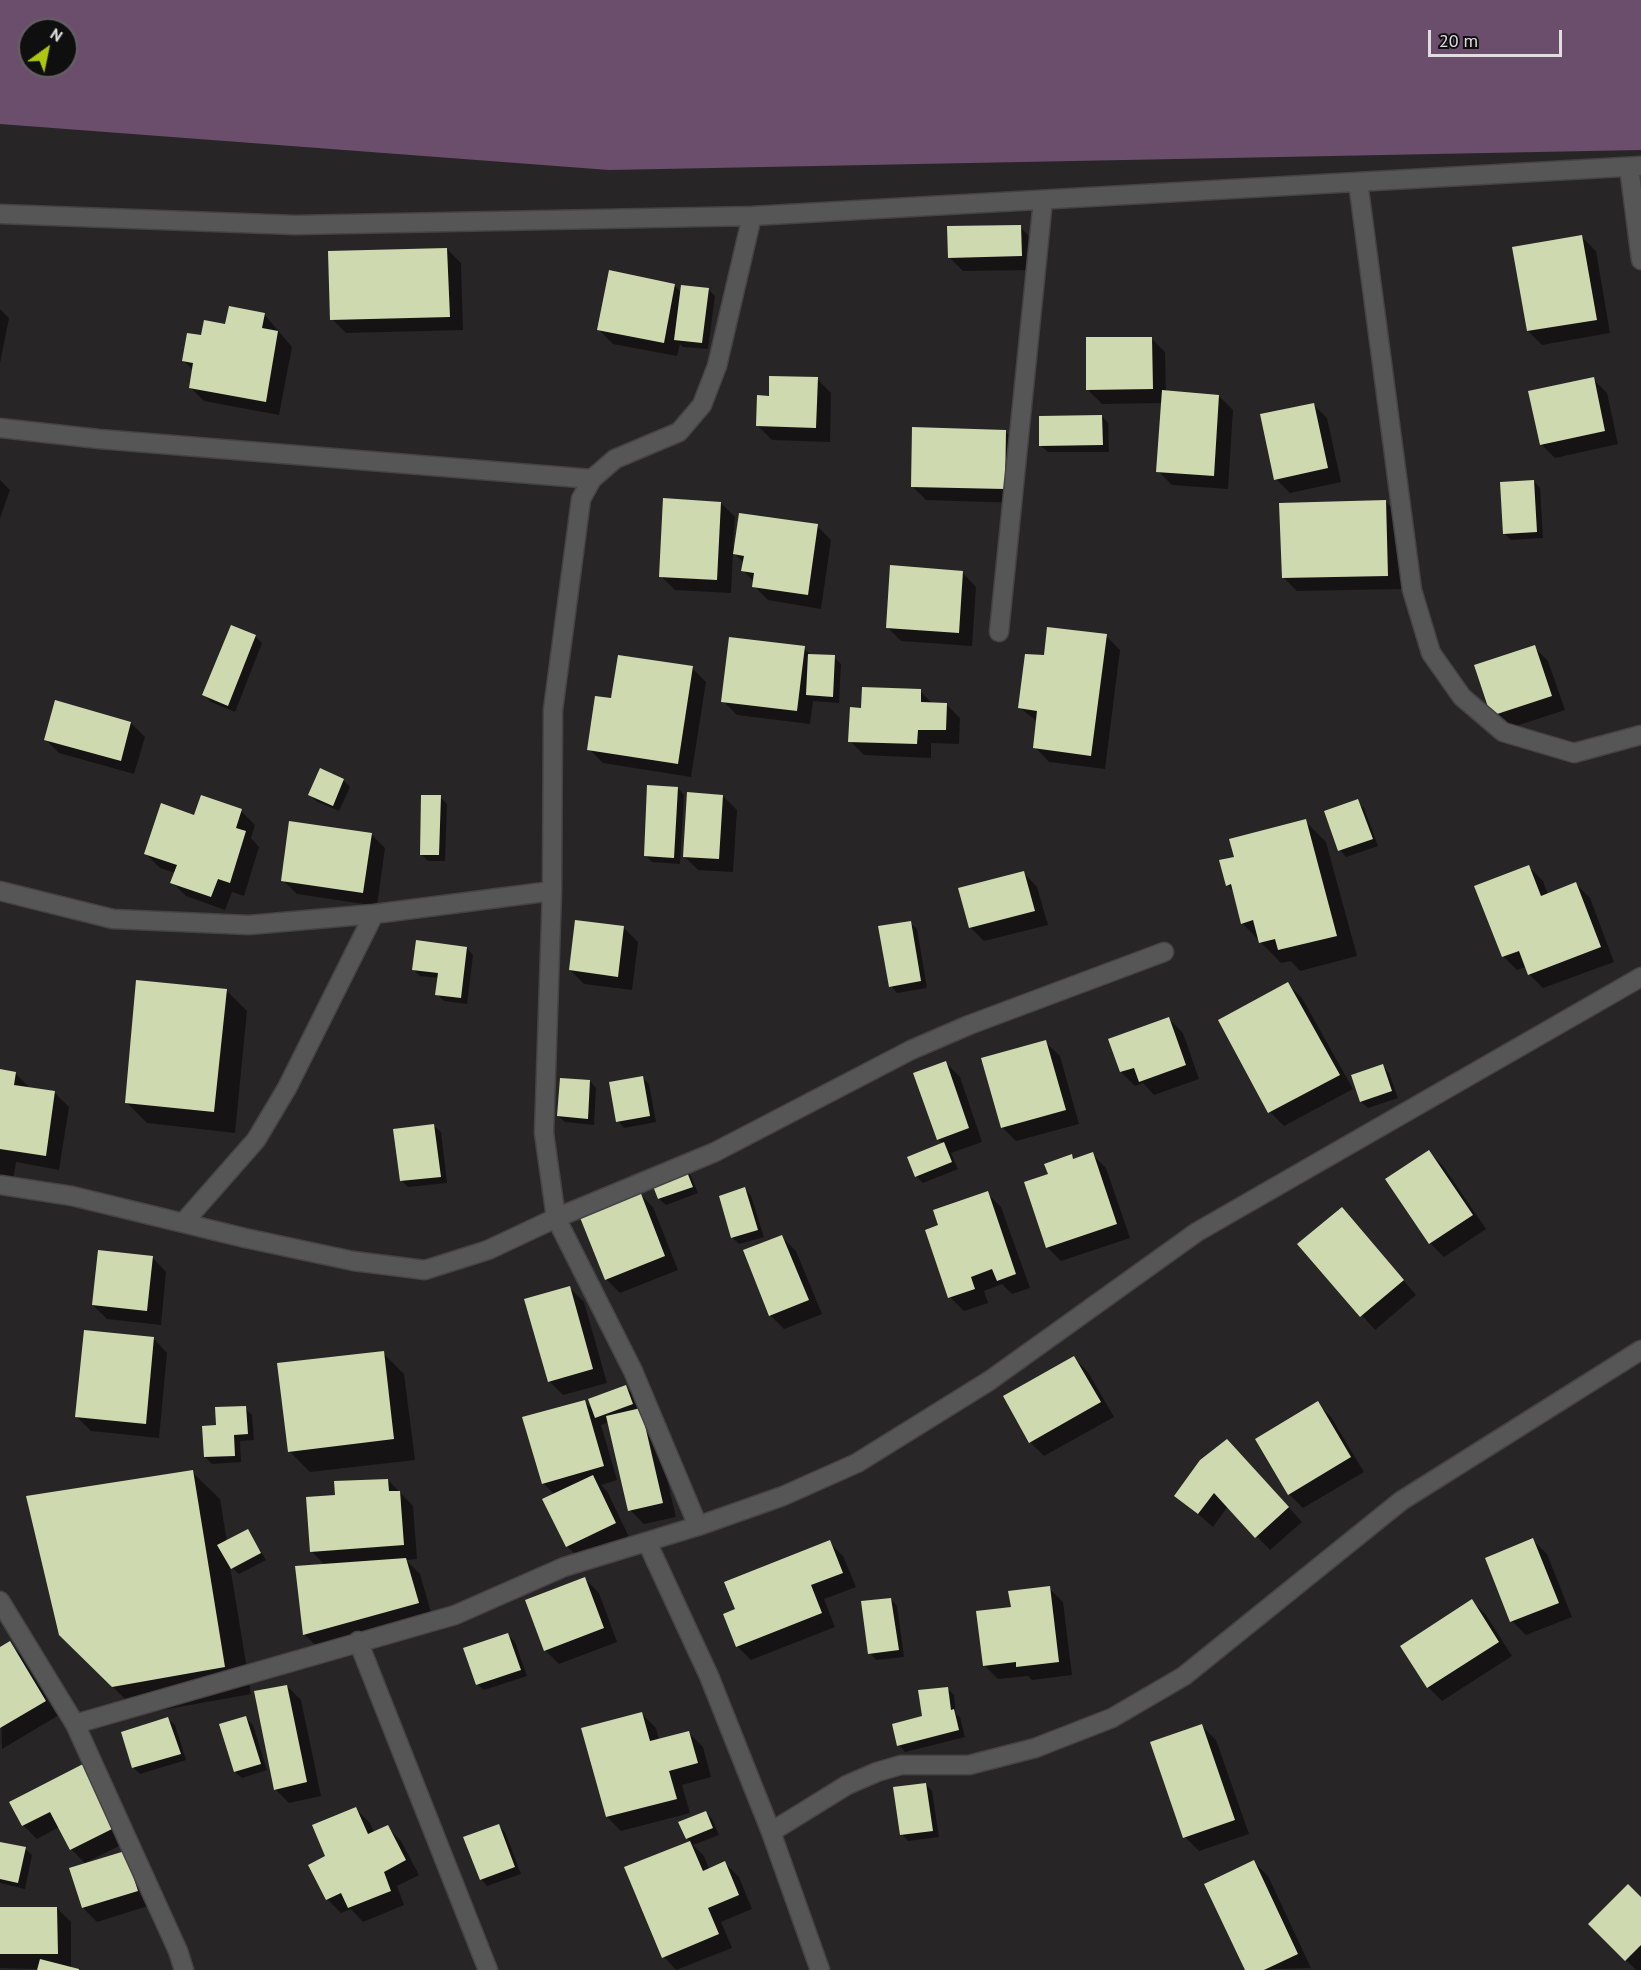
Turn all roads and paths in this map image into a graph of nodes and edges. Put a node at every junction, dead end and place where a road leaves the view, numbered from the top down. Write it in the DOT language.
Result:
graph roads {
  1 [pos="1635,166"];
  2 [pos="1358,182"];
  3 [pos="1043,200"];
  4 [pos="0,214"];
  5 [pos="752,216"];
  6 [pos="1641,260"];
  7 [pos="0,428"];
  8 [pos="592,479"];
  9 [pos="999,632"];
  10 [pos="1641,735"];
  11 [pos="0,891"];
  12 [pos="552,891"];
  13 [pos="374,914"];
  14 [pos="1164,952"];
  15 [pos="1641,977"];
  16 [pos="0,1185"];
  17 [pos="556,1218"];
  18 [pos="183,1223"];
  19 [pos="1641,1350"];
  20 [pos="698,1526"];
  21 [pos="647,1542"];
  22 [pos="1,1607"];
  23 [pos="358,1641"];
  24 [pos="75,1724"];
  25 [pos="771,1832"];
  26 [pos="184,1970"];
  27 [pos="489,1970"];
  28 [pos="820,1970"];
  1 -- 2 [label="street"];
  1 -- 6 [label="street"];
  2 -- 3 [label="street"];
  2 -- 10 [label="street"];
  3 -- 5 [label="street"];
  3 -- 9 [label="street"];
  4 -- 5 [label="street"];
  5 -- 8 [label="street"];
  7 -- 8 [label="street"];
  8 -- 12 [label="street"];
  11 -- 13 [label="street"];
  12 -- 13 [label="street"];
  12 -- 17 [label="street"];
  13 -- 18 [label="street"];
  14 -- 17 [label="street"];
  15 -- 20 [label="street"];
  16 -- 18 [label="street"];
  17 -- 18 [label="street"];
  17 -- 20 [label="street"];
  19 -- 25 [label="street"];
  20 -- 21 [label="street"];
  21 -- 23 [label="street"];
  21 -- 25 [label="street"];
  22 -- 24 [label="street"];
  23 -- 24 [label="street"];
  23 -- 27 [label="street"];
  24 -- 26 [label="street"];
  25 -- 28 [label="street"];
}
